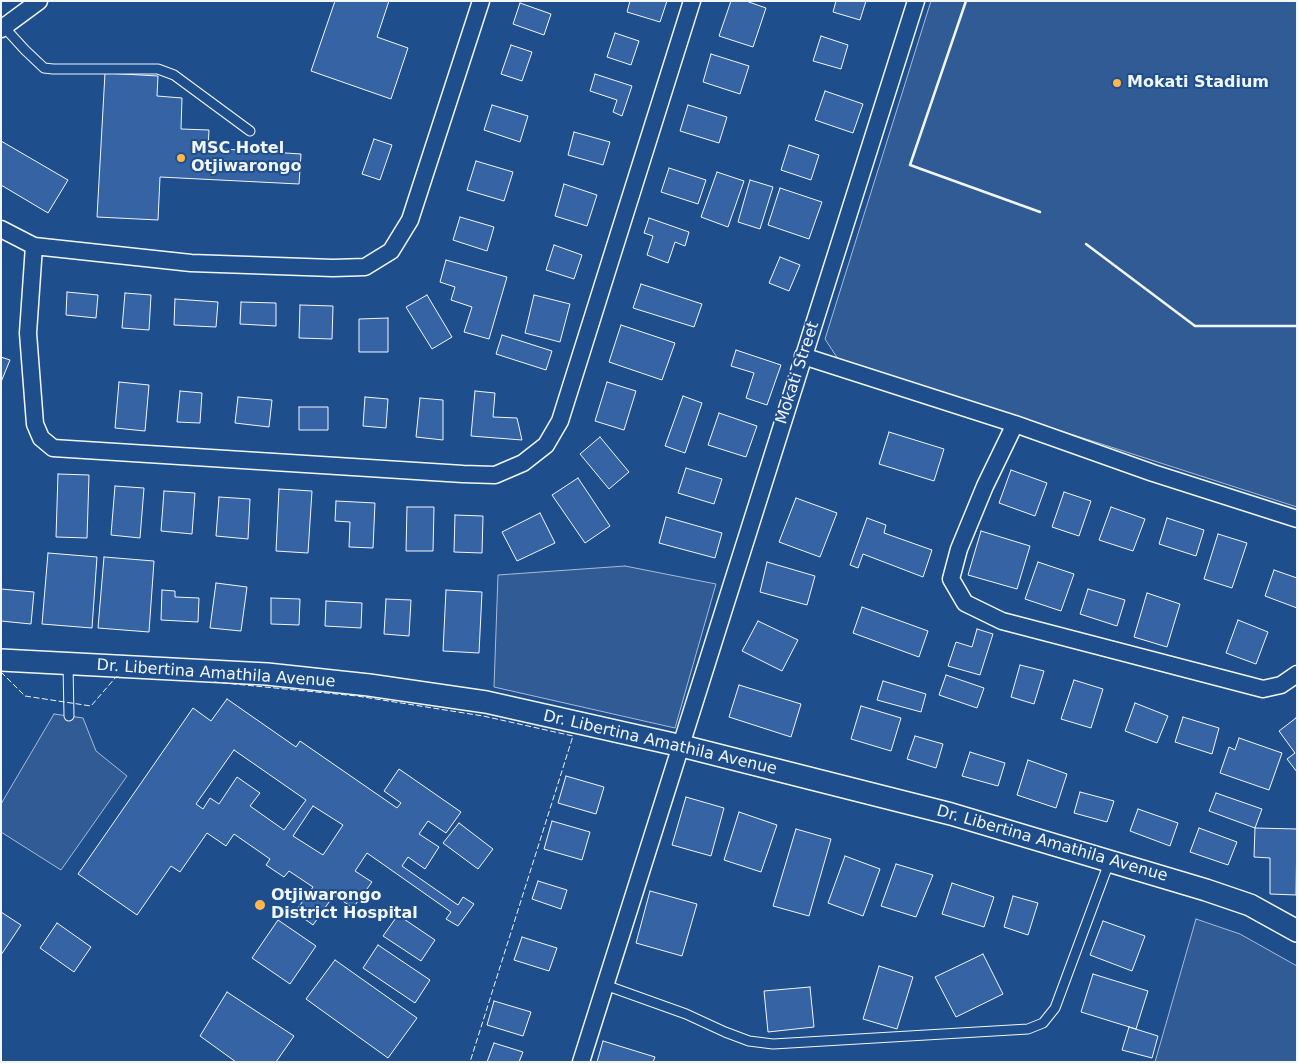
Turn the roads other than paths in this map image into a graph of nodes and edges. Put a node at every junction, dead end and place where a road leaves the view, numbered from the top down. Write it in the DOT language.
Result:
graph roads {
  1 [pos="39,1"];
  2 [pos="481,1"];
  3 [pos="692,1"];
  4 [pos="916,1"];
  5 [pos="3,28"];
  6 [pos="250,132"];
  7 [pos="1,229"];
  8 [pos="34,246"];
  9 [pos="803,356"];
  10 [pos="1015,424"];
  11 [pos="1297,519"];
  12 [pos="1,660"];
  13 [pos="68,664"];
  14 [pos="1297,674"];
  15 [pos="69,716"];
  16 [pos="682,746"];
  17 [pos="1110,860"];
  18 [pos="1297,931"];
  19 [pos="605,985"];
  20 [pos="581,1062"];
  1 -- 5 [label="street"];
  2 -- 8 [label="street"];
  3 -- 8 [label="street"];
  4 -- 9 [label="street, Mokati Street"];
  5 -- 6 [label="lane"];
  7 -- 8 [label="street"];
  9 -- 10 [label="street"];
  9 -- 16 [label="street, Mokati Street"];
  10 -- 11 [label="street"];
  10 -- 14 [label="street"];
  12 -- 13 [label="street, Dr. Libertina Amathila Avenue"];
  13 -- 15 [label="lane"];
  13 -- 16 [label="street, Dr. Libertina Amathila Avenue"];
  16 -- 17 [label="street, Dr. Libertina Amathila Avenue"];
  16 -- 19 [label="street, Mokati Street"];
  17 -- 18 [label="street, Dr. Libertina Amathila Avenue"];
  17 -- 19 [label="lane"];
  19 -- 20 [label="street, Mokati Street"];
}
